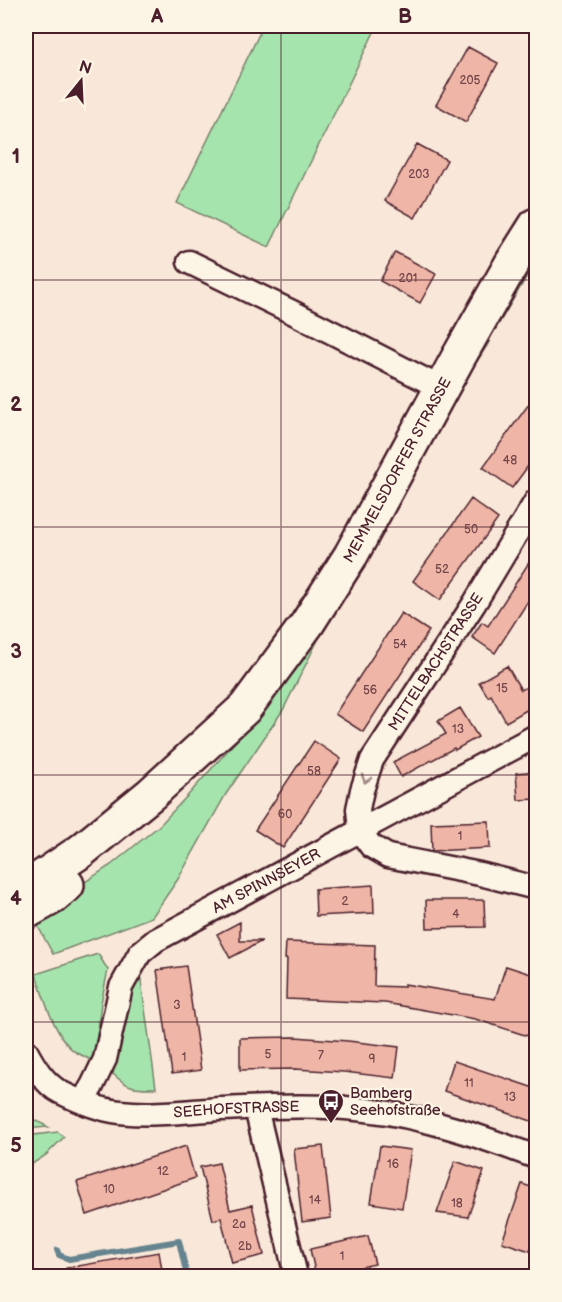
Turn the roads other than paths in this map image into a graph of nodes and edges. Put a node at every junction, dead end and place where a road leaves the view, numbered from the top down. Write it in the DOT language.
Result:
graph roads {
  1 [pos="537,225"];
  2 [pos="189,262"];
  3 [pos="441,388"];
  4 [pos="537,501"];
  5 [pos="245,708"];
  6 [pos="537,736"];
  7 [pos="360,831"];
  8 [pos="26,888"];
  9 [pos="537,888"];
  10 [pos="26,912"];
  11 [pos="26,1051"];
  12 [pos="83,1101"];
  13 [pos="256,1108"];
  14 [pos="537,1157"];
  15 [pos="296,1276"];
  1 -- 3 [label="main road, MEMMELSDORFER STRASSE"];
  2 -- 3 [label="street"];
  3 -- 5 [label="main road, MEMMELSDORFER STRASSE"];
  4 -- 7 [label="street, MITTELBACHSTRASSE, one-way"];
  5 -- 8 [label="main road, MEMMELSDORFER STRASSE"];
  5 -- 10 [label="main road, MEMMELSDORFER STRASSE"];
  6 -- 7 [label="street, AM SPINNSEYER"];
  7 -- 9 [label="street"];
  7 -- 12 [label="street, AM SPINNSEYER"];
  11 -- 12 [label="street, SEEHOFSTRASSE"];
  12 -- 13 [label="street, SEEHOFSTRASSE"];
  13 -- 14 [label="street, SEEHOFSTRASSE"];
  13 -- 15 [label="street"];
}
